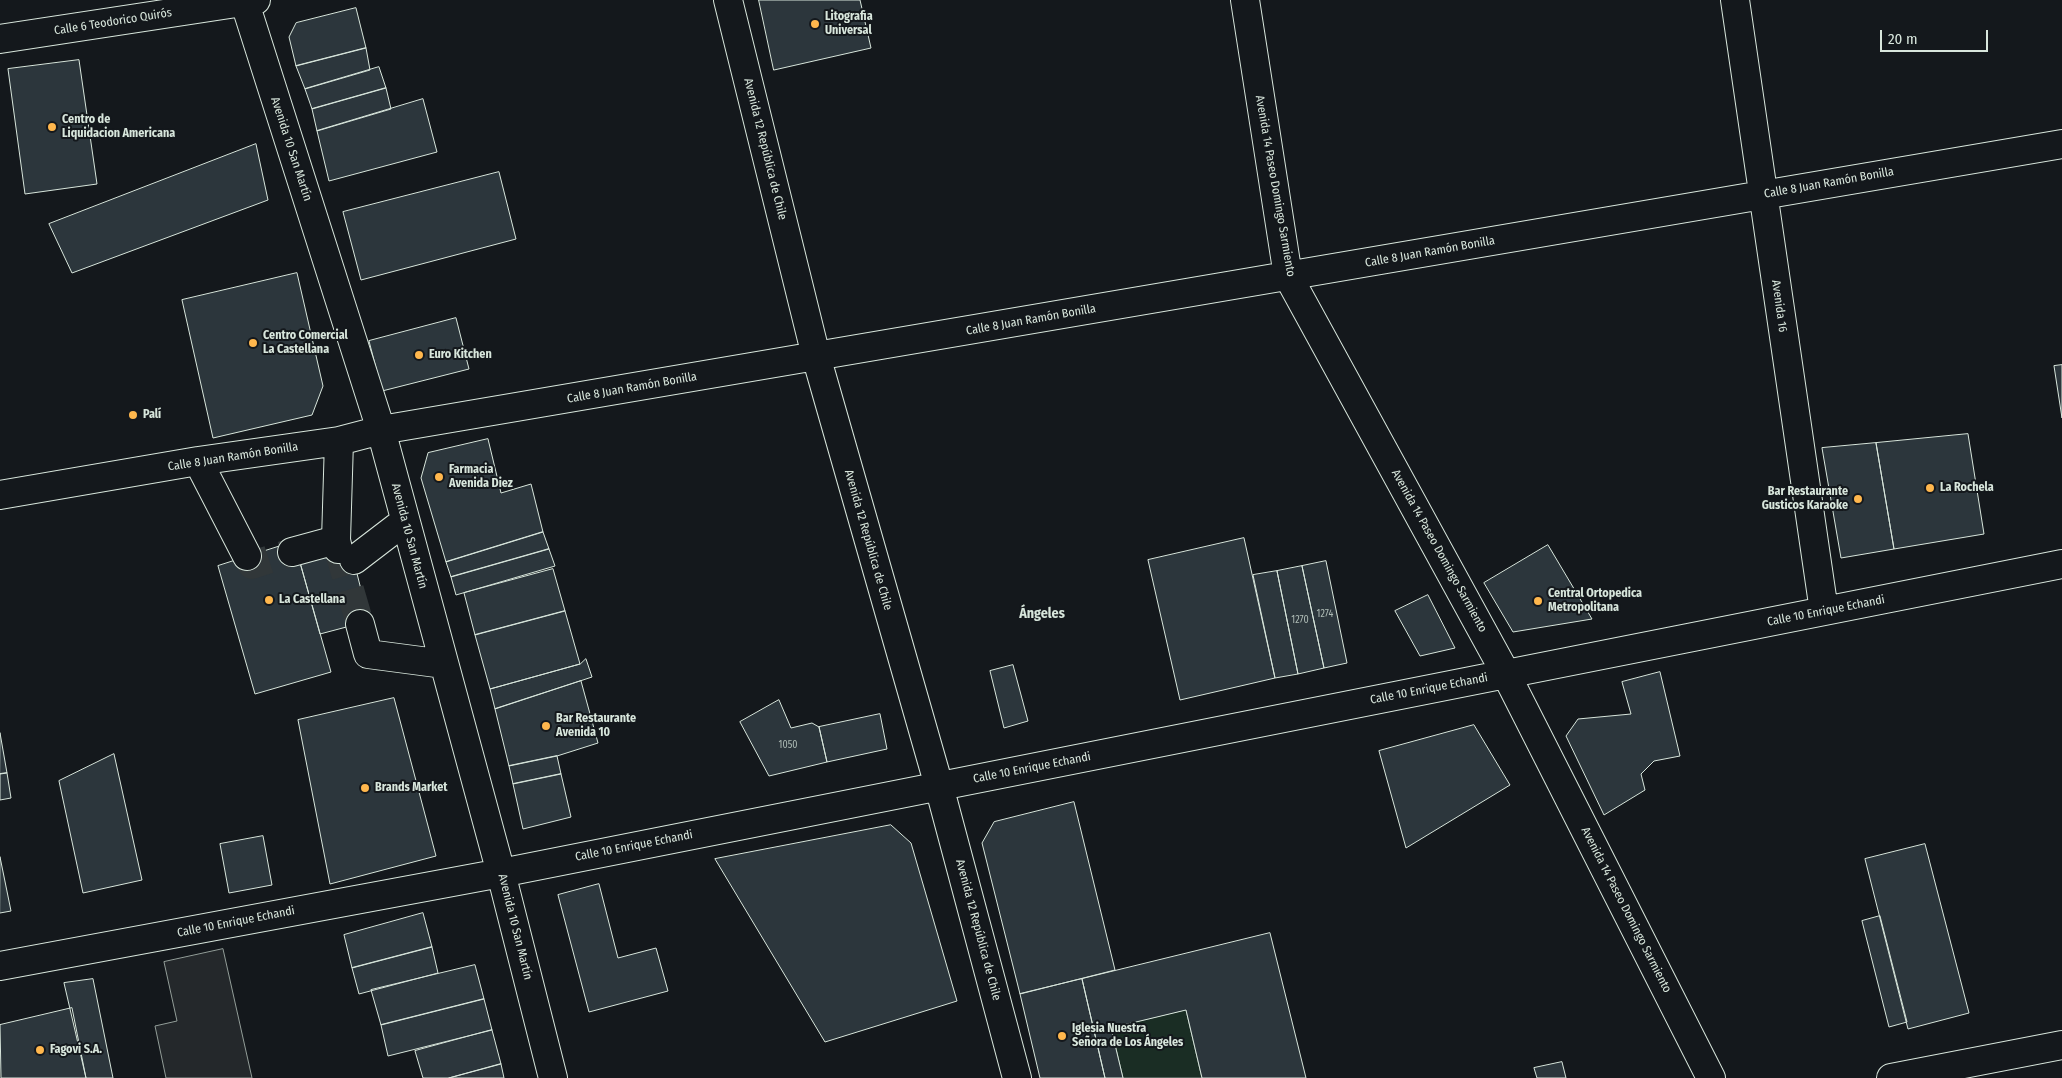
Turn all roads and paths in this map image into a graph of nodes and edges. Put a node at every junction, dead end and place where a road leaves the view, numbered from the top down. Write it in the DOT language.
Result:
graph roads {
  1 [pos="728,0"];
  2 [pos="1245,0"];
  3 [pos="1735,0"];
  4 [pos="248,1"];
  5 [pos="0,39"];
  6 [pos="2062,144"];
  7 [pos="1762,195"];
  8 [pos="1288,276"];
  9 [pos="816,356"];
  10 [pos="381,430"];
  11 [pos="339,441"];
  12 [pos="198,461"];
  13 [pos="0,495"];
  14 [pos="405,521"];
  15 [pos="343,550"];
  16 [pos="292,552"];
  17 [pos="247,556"];
  18 [pos="2062,564"];
  19 [pos="1824,611"];
  20 [pos="360,624"];
  21 [pos="444,664"];
  22 [pos="1506,674"];
  23 [pos="939,786"];
  24 [pos="501,873"];
  25 [pos="0,966"];
  26 [pos="2062,1045"];
  27 [pos="553,1078"];
  28 [pos="1017,1078"];
  29 [pos="1712,1078"];
  30 [pos="1891,1078"];
  1 -- 9 [label="street, Avenida 12 República de Chile"];
  2 -- 8 [label="street, Avenida 14 Paseo Domingo Sarmiento"];
  3 -- 7 [label="street, Avenida 16"];
  4 -- 5 [label="street, Calle 6 Teodorico Quirós"];
  4 -- 10 [label="street, Avenida 10 San Martín"];
  6 -- 7 [label="street, Calle 8 Juan Ramón Bonilla"];
  7 -- 8 [label="street, Calle 8 Juan Ramón Bonilla"];
  7 -- 19 [label="street, Avenida 16"];
  8 -- 9 [label="street, Calle 8 Juan Ramón Bonilla"];
  8 -- 22 [label="street, Avenida 14 Paseo Domingo Sarmiento"];
  9 -- 10 [label="street, Calle 8 Juan Ramón Bonilla"];
  9 -- 23 [label="street, Avenida 12 República de Chile"];
  10 -- 11 [label="street, Calle 8 Juan Ramón Bonilla"];
  10 -- 14 [label="street, Avenida 10 San Martín"];
  11 -- 12 [label="street, Calle 8 Juan Ramón Bonilla"];
  11 -- 15 [label="street"];
  12 -- 13 [label="street, Calle 8 Juan Ramón Bonilla"];
  12 -- 17 [label="street"];
  14 -- 15 [label="street"];
  14 -- 21 [label="street, Avenida 10 San Martín"];
  15 -- 16 [label="street"];
  18 -- 19 [label="street, Calle 10 Enrique Echandi"];
  19 -- 22 [label="street, Calle 10 Enrique Echandi"];
  20 -- 21 [label="street"];
  21 -- 24 [label="street, Avenida 10 San Martín"];
  22 -- 23 [label="street, Calle 10 Enrique Echandi"];
  22 -- 29 [label="street, Avenida 14 Paseo Domingo Sarmiento"];
  23 -- 24 [label="street, Calle 10 Enrique Echandi"];
  23 -- 28 [label="street, Avenida 12 República de Chile"];
  24 -- 25 [label="street, Calle 10 Enrique Echandi"];
  24 -- 27 [label="street, Avenida 10 San Martín"];
  26 -- 30 [label="street"];
}
